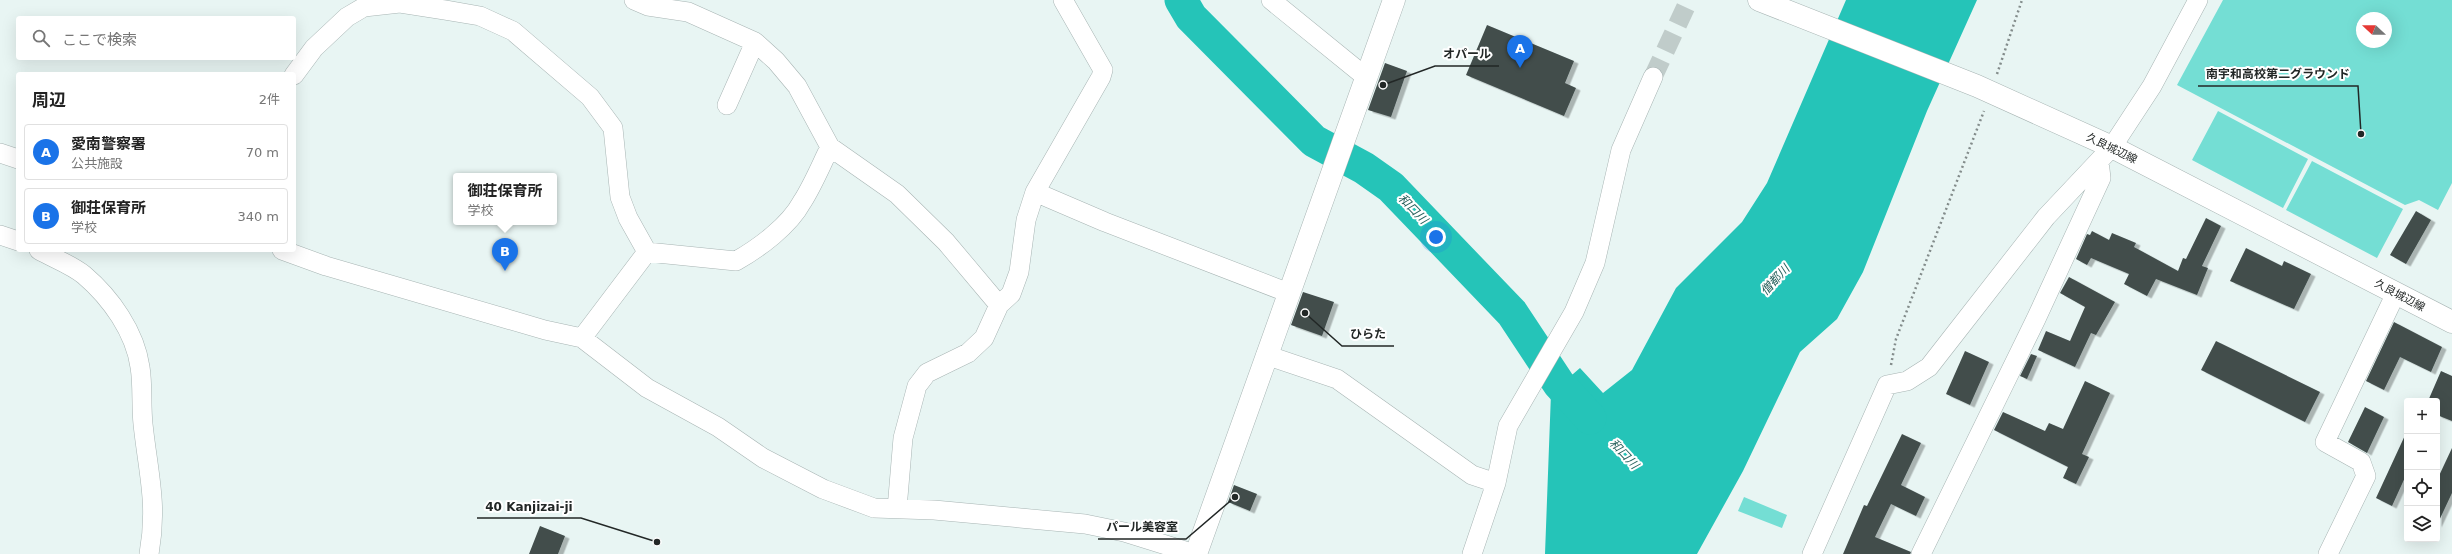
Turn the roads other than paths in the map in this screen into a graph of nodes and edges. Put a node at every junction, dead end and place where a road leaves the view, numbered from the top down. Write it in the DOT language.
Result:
graph roads {
  1 [pos="634,0"];
  2 [pos="1063,0"];
  3 [pos="1271,0"];
  4 [pos="1394,0"];
  5 [pos="1759,0"];
  6 [pos="2198,0"];
  7 [pos="755,42"];
  8 [pos="296,72"];
  9 [pos="1653,76"];
  10 [pos="1367,78"];
  11 [pos="727,104"];
  12 [pos="830,147"];
  13 [pos="0,153"];
  14 [pos="2106,154"];
  15 [pos="16,158"];
  16 [pos="1036,192"];
  17 [pos="0,235"];
  18 [pos="16,241"];
  19 [pos="43,252"];
  20 [pos="288,252"];
  21 [pos="647,252"];
  22 [pos="1289,293"];
  23 [pos="2396,293"];
  24 [pos="999,305"];
  25 [pos="2452,322"];
  26 [pos="582,338"];
  27 [pos="1266,355"];
  28 [pos="1496,483"];
  29 [pos="897,509"];
  30 [pos="149,554"];
  31 [pos="1195,554"];
  32 [pos="1472,554"];
  33 [pos="1812,554"];
  34 [pos="1921,554"];
  35 [pos="2328,554"];
  1 -- 7 [label="street"];
  2 -- 16 [label="street"];
  3 -- 10 [label="street"];
  4 -- 10 [label="main road"];
  5 -- 14 [label="main road, 久良城辺線"];
  6 -- 14 [label="street"];
  7 -- 11 [label="street"];
  7 -- 12 [label="street"];
  8 -- 21 [label="street"];
  9 -- 28 [label="street"];
  10 -- 22 [label="main road"];
  12 -- 21 [label="street"];
  12 -- 24 [label="street"];
  13 -- 15 [label="street"];
  14 -- 23 [label="main road, 久良城辺線"];
  14 -- 33 [label="street"];
  14 -- 34 [label="street"];
  16 -- 22 [label="street"];
  16 -- 24 [label="street"];
  17 -- 18 [label="street"];
  19 -- 30 [label="street"];
  20 -- 26 [label="street"];
  21 -- 26 [label="street"];
  22 -- 27 [label="main road"];
  23 -- 25 [label="main road, 久良城辺線"];
  23 -- 35 [label="street"];
  24 -- 29 [label="street"];
  26 -- 29 [label="street"];
  27 -- 28 [label="street"];
  27 -- 31 [label="main road"];
  28 -- 32 [label="street"];
  29 -- 31 [label="street"];
}
